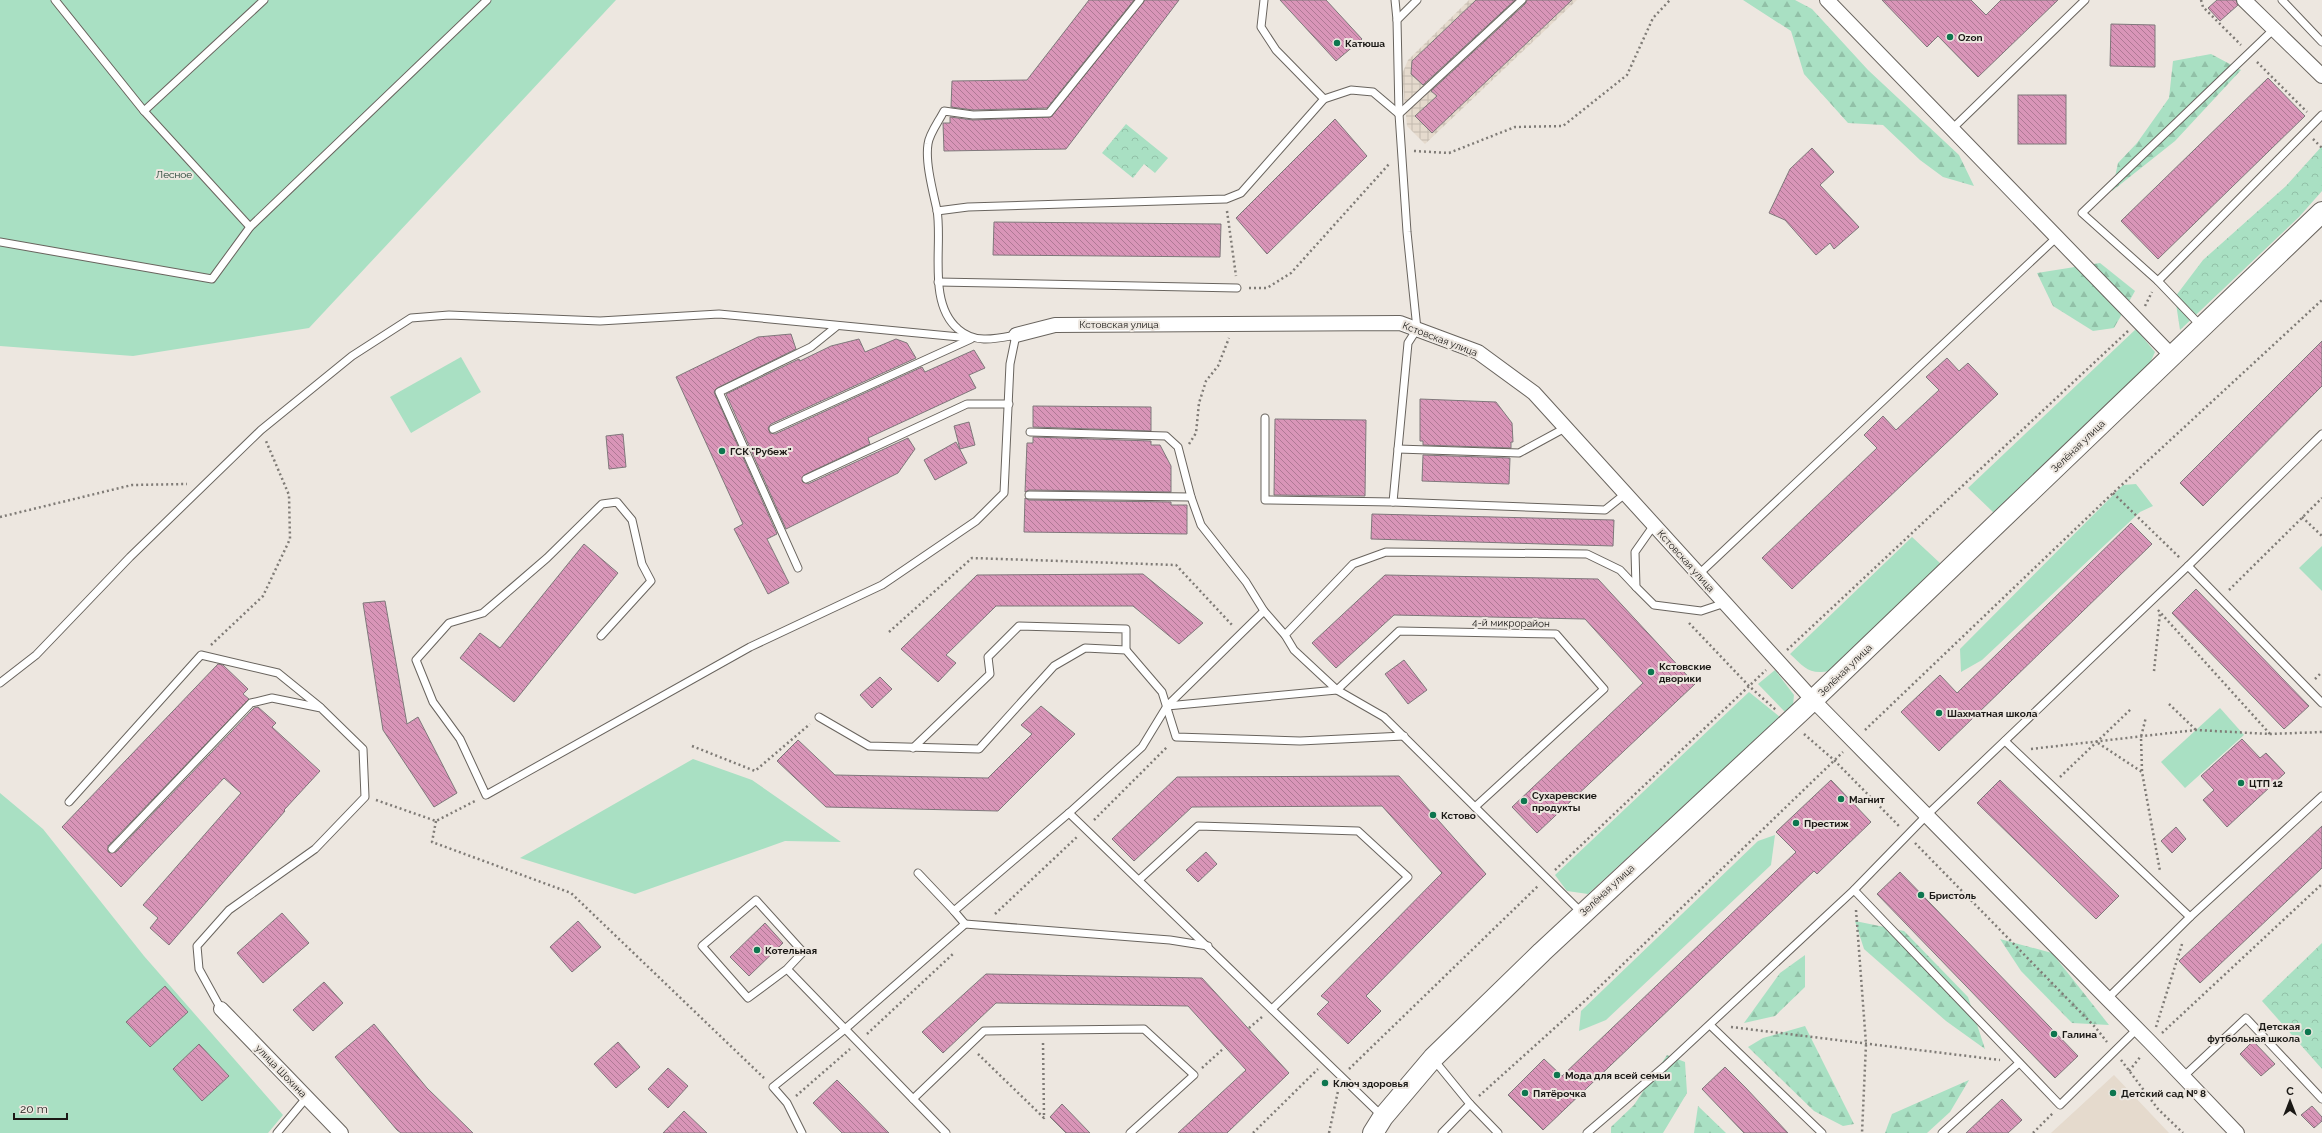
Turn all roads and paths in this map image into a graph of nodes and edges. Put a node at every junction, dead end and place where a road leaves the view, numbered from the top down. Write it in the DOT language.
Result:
graph roads {
  1 [pos="55,0"];
  2 [pos="264,0"];
  3 [pos="486,0"];
  4 [pos="1140,0"];
  5 [pos="1264,0"];
  6 [pos="1395,0"];
  7 [pos="1417,0"];
  8 [pos="1522,0"];
  9 [pos="1670,0"];
  10 [pos="2085,0"];
  11 [pos="2244,0"];
  12 [pos="2282,0"];
  13 [pos="1830,1"];
  14 [pos="1397,20"];
  15 [pos="2274,29"];
  16 [pos="2322,42"];
  17 [pos="2322,76"];
  18 [pos="1324,99"];
  19 [pos="144,111"];
  20 [pos="1399,114"];
  21 [pos="2322,115"];
  22 [pos="1952,129"];
  23 [pos="1401,151"];
  24 [pos="1226,199"];
  25 [pos="937,211"];
  26 [pos="2322,212"];
  27 [pos="250,227"];
  28 [pos="2057,237"];
  29 [pos="0,242"];
  30 [pos="2158,281"];
  31 [pos="938,282"];
  32 [pos="1237,288"];
  33 [pos="2322,300"];
  34 [pos="2138,321"];
  35 [pos="1235,323"];
  36 [pos="837,326"];
  37 [pos="2202,327"];
  38 [pos="1417,329"];
  39 [pos="1016,335"];
  40 [pos="972,338"];
  41 [pos="2172,356"];
  42 [pos="1009,404"];
  43 [pos="1265,418"];
  44 [pos="1565,428"];
  45 [pos="773,429"];
  46 [pos="261,430"];
  47 [pos="1030,432"];
  48 [pos="2322,434"];
  49 [pos="1398,449"];
  50 [pos="1180,456"];
  51 [pos="806,479"];
  52 [pos="192,485"];
  53 [pos="2113,493"];
  54 [pos="1625,494"];
  55 [pos="1029,495"];
  56 [pos="1191,497"];
  57 [pos="2322,498"];
  58 [pos="1393,502"];
  59 [pos="0,516"];
  60 [pos="2302,518"];
  61 [pos="1654,524"];
  62 [pos="2322,536"];
  63 [pos="2188,566"];
  64 [pos="798,568"];
  65 [pos="1699,574"];
  66 [pos="1636,587"];
  67 [pos="2220,599"];
  68 [pos="2150,602"];
  69 [pos="1725,603"];
  70 [pos="1675,608"];
  71 [pos="1264,611"];
  72 [pos="2160,613"];
  73 [pos="889,632"];
  74 [pos="1240,635"];
  75 [pos="1285,635"];
  76 [pos="601,636"];
  77 [pos="1126,650"];
  78 [pos="201,655"];
  79 [pos="1777,660"];
  80 [pos="2154,671"];
  81 [pos="0,683"];
  82 [pos="1749,686"];
  83 [pos="1337,690"];
  84 [pos="1814,700"];
  85 [pos="2322,703"];
  86 [pos="2169,704"];
  87 [pos="1167,706"];
  88 [pos="321,708"];
  89 [pos="2131,709"];
  90 [pos="818,716"];
  91 [pos="2146,716"];
  92 [pos="1790,722"];
  93 [pos="2196,730"];
  94 [pos="2322,732"];
  95 [pos="2270,734"];
  96 [pos="1404,736"];
  97 [pos="2141,737"];
  98 [pos="1854,741"];
  99 [pos="2005,741"];
  100 [pos="2098,742"];
  101 [pos="692,746"];
  102 [pos="913,748"];
  103 [pos="2014,750"];
  104 [pos="1834,760"];
  105 [pos="2142,772"];
  106 [pos="2051,785"];
  107 [pos="486,796"];
  108 [pos="2322,796"];
  109 [pos="365,797"];
  110 [pos="69,802"];
  111 [pos="1475,807"];
  112 [pos="1069,813"];
  113 [pos="1927,815"];
  114 [pos="436,821"];
  115 [pos="1908,835"];
  116 [pos="112,849"];
  117 [pos="918,873"];
  118 [pos="1546,878"];
  119 [pos="1139,880"];
  120 [pos="2322,884"];
  121 [pos="1854,890"];
  122 [pos="2164,892"];
  123 [pos="954,911"];
  124 [pos="1582,913"];
  125 [pos="2190,917"];
  126 [pos="965,924"];
  127 [pos="1209,946"];
  128 [pos="787,969"];
  129 [pos="2108,999"];
  130 [pos="221,1009"];
  131 [pos="1272,1009"];
  132 [pos="1710,1025"];
  133 [pos="1249,1028"];
  134 [pos="2137,1028"];
  135 [pos="845,1029"];
  136 [pos="1043,1030"];
  137 [pos="2151,1043"];
  138 [pos="1866,1044"];
  139 [pos="968,1046"];
  140 [pos="1224,1048"];
  141 [pos="2114,1051"];
  142 [pos="1433,1058"];
  143 [pos="1325,1062"];
  144 [pos="2019,1063"];
  145 [pos="2129,1071"];
  146 [pos="1194,1075"];
  147 [pos="2183,1077"];
  148 [pos="1341,1078"];
  149 [pos="773,1087"];
  150 [pos="307,1096"];
  151 [pos="913,1099"];
  152 [pos="2322,1100"];
  153 [pos="1470,1104"];
  154 [pos="2060,1106"];
  155 [pos="1378,1125"];
  156 [pos="277,1133"];
  157 [pos="341,1133"];
  158 [pos="802,1133"];
  159 [pos="946,1133"];
  160 [pos="1130,1133"];
  161 [pos="1253,1133"];
  162 [pos="1329,1133"];
  163 [pos="1442,1133"];
  164 [pos="1498,1133"];
  165 [pos="1587,1133"];
  166 [pos="1822,1133"];
  167 [pos="1862,1133"];
  168 [pos="1942,1133"];
  169 [pos="2032,1133"];
  170 [pos="2183,1133"];
  171 [pos="2237,1133"];
  1 -- 19 [label="lane"];
  2 -- 19 [label="lane"];
  3 -- 27 [label="lane"];
  4 -- 25 [label="lane"];
  5 -- 18 [label="lane"];
  6 -- 14 [label="lane"];
  7 -- 14 [label="lane"];
  8 -- 20 [label="lane"];
  9 -- 23 [label="path"];
  10 -- 22 [label="lane"];
  11 -- 15 [label="street"];
  12 -- 16 [label="lane"];
  13 -- 22 [label="street"];
  14 -- 20 [label="lane"];
  15 -- 17 [label="street"];
  15 -- 30 [label="lane"];
  18 -- 20 [label="lane"];
  18 -- 24 [label="lane"];
  19 -- 27 [label="lane"];
  20 -- 23 [label="lane"];
  21 -- 30 [label="lane"];
  22 -- 28 [label="street"];
  23 -- 32 [label="path"];
  23 -- 38 [label="lane"];
  24 -- 25 [label="lane"];
  24 -- 32 [label="path"];
  25 -- 31 [label="lane"];
  26 -- 37 [label="main road, Зелёная улица"];
  27 -- 29 [label="lane"];
  28 -- 34 [label="street"];
  28 -- 65 [label="lane"];
  30 -- 34 [label="path"];
  30 -- 37 [label="lane"];
  31 -- 32 [label="lane"];
  31 -- 40 [label="lane"];
  33 -- 53 [label="path"];
  34 -- 41 [label="street"];
  34 -- 79 [label="path"];
  35 -- 38 [label="street, Кстовская улица"];
  35 -- 39 [label="street, Кстовская улица"];
  35 -- 50 [label="path"];
  36 -- 40 [label="lane"];
  36 -- 46 [label="lane"];
  36 -- 64 [label="lane"];
  37 -- 41 [label="main road, Зелёная улица"];
  38 -- 44 [label="street, Кстовская улица"];
  38 -- 49 [label="lane"];
  39 -- 40 [label="lane"];
  39 -- 42 [label="lane"];
  40 -- 45 [label="lane"];
  41 -- 84 [label="main road, Зелёная улица"];
  42 -- 51 [label="lane"];
  42 -- 107 [label="lane"];
  43 -- 58 [label="lane"];
  44 -- 49 [label="lane"];
  44 -- 54 [label="street, Кстовская улица"];
  46 -- 78 [label="path"];
  46 -- 81 [label="lane"];
  47 -- 50 [label="lane"];
  48 -- 63 [label="lane"];
  49 -- 58 [label="lane"];
  50 -- 56 [label="lane"];
  52 -- 59 [label="path"];
  53 -- 63 [label="path"];
  53 -- 98 [label="path"];
  54 -- 58 [label="lane"];
  54 -- 61 [label="street, Кстовская улица"];
  55 -- 56 [label="lane"];
  56 -- 71 [label="lane"];
  57 -- 60 [label="path"];
  60 -- 62 [label="path"];
  60 -- 67 [label="path"];
  61 -- 65 [label="street, Кстовская улица"];
  61 -- 66 [label="lane"];
  63 -- 67 [label="lane"];
  63 -- 68 [label="lane"];
  65 -- 69 [label="street, Кстовская улица"];
  66 -- 70 [label="lane"];
  66 -- 75 [label="lane"];
  67 -- 85 [label="lane"];
  68 -- 72 [label="path"];
  68 -- 99 [label="lane"];
  69 -- 70 [label="lane"];
  69 -- 79 [label="street, Кстовская улица"];
  70 -- 82 [label="path"];
  71 -- 74 [label="lane"];
  71 -- 75 [label="lane"];
  72 -- 80 [label="path"];
  72 -- 95 [label="path"];
  73 -- 74 [label="path"];
  74 -- 87 [label="lane"];
  75 -- 83 [label="lane"];
  76 -- 107 [label="lane"];
  77 -- 87 [label="lane"];
  77 -- 102 [label="lane"];
  77 -- 102 [label="lane"];
  78 -- 88 [label="lane"];
  78 -- 110 [label="lane"];
  79 -- 82 [label="path"];
  79 -- 84 [label="street, Кстовская улица"];
  82 -- 92 [label="path"];
  82 -- 118 [label="path"];
  83 -- 87 [label="lane"];
  83 -- 96 [label="lane"];
  83 -- 111 [label="lane, 4-й микрорайон"];
  84 -- 92 [label="main road, Зелёная улица"];
  84 -- 98 [label="street, Кстовская улица"];
  86 -- 93 [label="path"];
  87 -- 96 [label="lane"];
  87 -- 112 [label="lane"];
  88 -- 109 [label="lane"];
  88 -- 116 [label="lane"];
  89 -- 100 [label="path"];
  90 -- 101 [label="path"];
  90 -- 102 [label="lane"];
  91 -- 97 [label="path"];
  92 -- 104 [label="path"];
  92 -- 124 [label="main road, Зелёная улица"];
  93 -- 95 [label="path"];
  93 -- 97 [label="path"];
  94 -- 95 [label="path"];
  96 -- 111 [label="lane"];
  97 -- 100 [label="path"];
  97 -- 105 [label="path"];
  98 -- 104 [label="path"];
  98 -- 113 [label="street, Кстовская улица"];
  99 -- 103 [label="lane"];
  99 -- 113 [label="lane"];
  100 -- 103 [label="path"];
  100 -- 105 [label="path"];
  100 -- 106 [label="path"];
  103 -- 106 [label="lane"];
  104 -- 115 [label="path"];
  104 -- 153 [label="path"];
  105 -- 122 [label="path"];
  106 -- 122 [label="lane"];
  107 -- 114 [label="path"];
  108 -- 125 [label="lane"];
  109 -- 114 [label="path"];
  109 -- 130 [label="lane"];
  111 -- 118 [label="lane"];
  112 -- 119 [label="lane"];
  112 -- 123 [label="lane"];
  113 -- 115 [label="lane"];
  113 -- 129 [label="street, Кстовская улица"];
  114 -- 149 [label="path"];
  115 -- 121 [label="lane"];
  115 -- 141 [label="path"];
  117 -- 123 [label="lane"];
  118 -- 124 [label="lane"];
  118 -- 148 [label="path"];
  119 -- 127 [label="lane"];
  119 -- 131 [label="lane"];
  120 -- 137 [label="path"];
  121 -- 132 [label="lane"];
  121 -- 138 [label="path"];
  121 -- 144 [label="lane"];
  122 -- 125 [label="lane"];
  123 -- 126 [label="lane"];
  124 -- 142 [label="main road, Зелёная улица"];
  125 -- 129 [label="lane"];
  125 -- 137 [label="path"];
  126 -- 127 [label="lane"];
  126 -- 135 [label="lane"];
  127 -- 131 [label="lane"];
  128 -- 128 [label="lane"];
  128 -- 135 [label="lane"];
  129 -- 134 [label="street, Кстовская улица"];
  130 -- 150 [label="street, улица Шохина"];
  131 -- 133 [label="path"];
  131 -- 143 [label="lane"];
  132 -- 138 [label="path"];
  132 -- 165 [label="lane"];
  132 -- 166 [label="lane"];
  134 -- 137 [label="street, Кстовская улица"];
  134 -- 141 [label="lane"];
  135 -- 149 [label="lane"];
  135 -- 151 [label="lane"];
  136 -- 139 [label="lane"];
  136 -- 139 [label="path"];
  136 -- 146 [label="lane"];
  137 -- 145 [label="path"];
  137 -- 147 [label="street, Кстовская улица"];
  138 -- 144 [label="path"];
  138 -- 167 [label="path"];
  139 -- 151 [label="lane"];
  140 -- 146 [label="path"];
  141 -- 145 [label="path"];
  141 -- 154 [label="lane"];
  142 -- 153 [label="lane"];
  142 -- 155 [label="main road, Зелёная улица"];
  143 -- 148 [label="lane"];
  143 -- 161 [label="path"];
  144 -- 154 [label="lane"];
  144 -- 168 [label="lane"];
  145 -- 170 [label="path"];
  146 -- 160 [label="lane"];
  147 -- 152 [label="lane"];
  147 -- 171 [label="street, Кстовская улица"];
  148 -- 155 [label="lane"];
  148 -- 162 [label="path"];
  149 -- 158 [label="lane"];
  150 -- 156 [label="lane"];
  150 -- 157 [label="street, улица Шохина"];
  151 -- 159 [label="lane"];
  153 -- 163 [label="lane"];
  153 -- 164 [label="lane"];
  154 -- 169 [label="path"];
}
